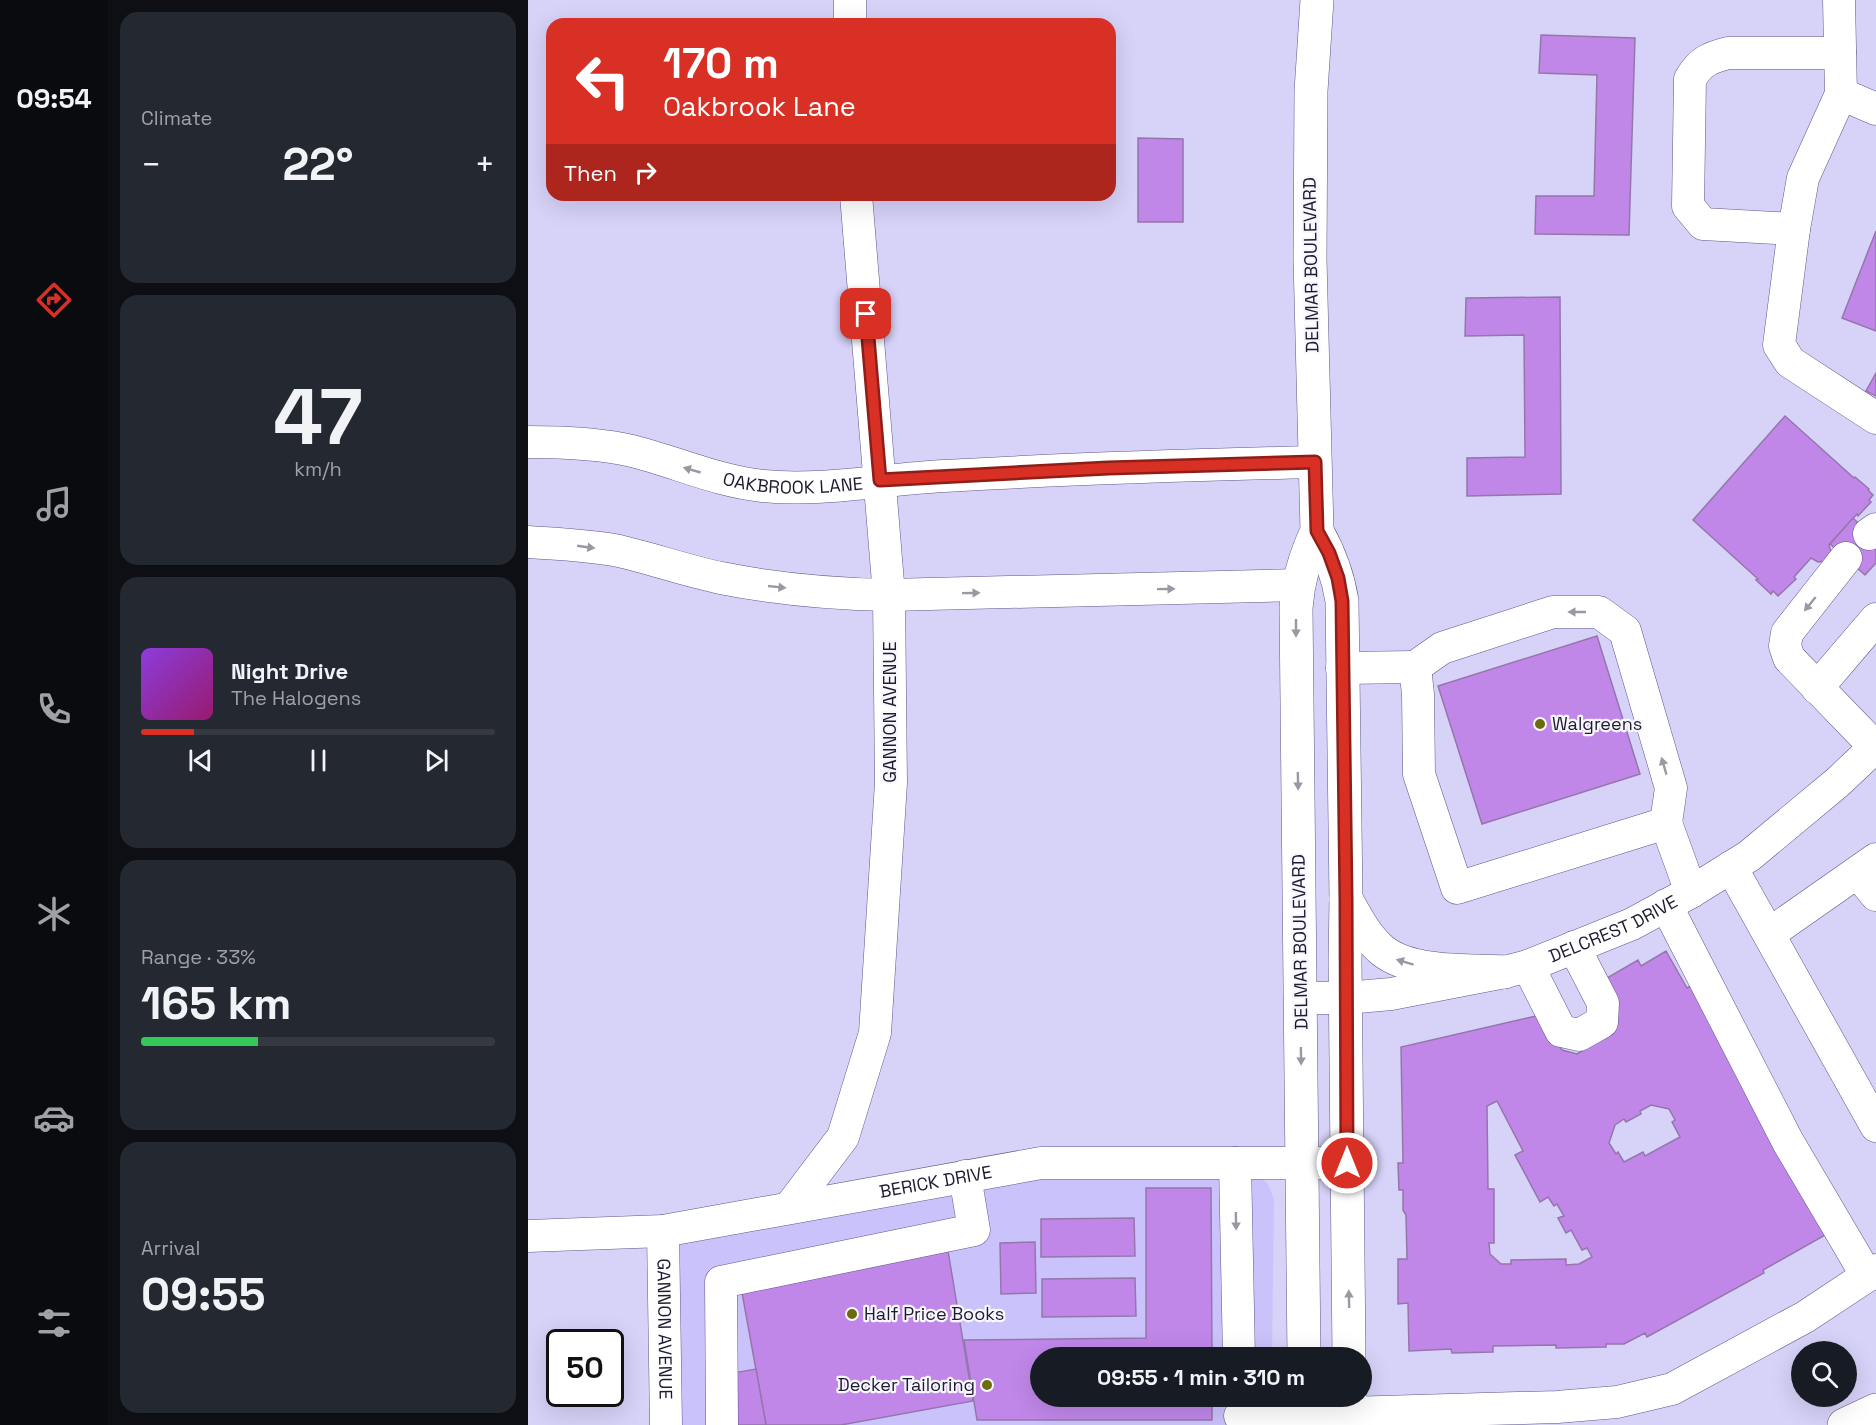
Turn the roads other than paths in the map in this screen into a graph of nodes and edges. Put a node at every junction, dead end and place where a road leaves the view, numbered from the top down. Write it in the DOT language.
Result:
graph roads {
  1 [pos="850,0"];
  2 [pos="1317,0"];
  3 [pos="1839,0"];
  4 [pos="850,18"];
  5 [pos="1840,53"];
  6 [pos="1841,94"];
  7 [pos="1876,109"];
  8 [pos="857,201"];
  9 [pos="1794,229"];
  10 [pos="1876,418"];
  11 [pos="528,442"];
  12 [pos="1315,462"];
  13 [pos="880,480"];
  14 [pos="1317,531"];
  15 [pos="528,542"];
  16 [pos="1846,558"];
  17 [pos="1298,585"];
  18 [pos="889,595"];
  19 [pos="1876,619"];
  20 [pos="1415,667"];
  21 [pos="1342,668"];
  22 [pos="1817,688"];
  23 [pos="1876,747"];
  24 [pos="1665,823"];
  25 [pos="1731,867"];
  26 [pos="1870,876"];
  27 [pos="1679,898"];
  28 [pos="1346,899"];
  29 [pos="1769,934"];
  30 [pos="1574,947"];
  31 [pos="1516,969"];
  32 [pos="1300,998"];
  33 [pos="1346,998"];
  34 [pos="1876,1126"];
  35 [pos="1235,1163"];
  36 [pos="1302,1163"];
  37 [pos="1347,1163"];
  38 [pos="965,1176"];
  39 [pos="790,1207"];
  40 [pos="663,1231"];
  41 [pos="528,1236"];
  42 [pos="1872,1273"];
  43 [pos="1239,1347"];
  44 [pos="1304,1347"];
  45 [pos="1349,1347"];
  46 [pos="1876,1410"];
  47 [pos="1239,1412"];
  48 [pos="1305,1412"];
  49 [pos="1350,1412"];
  50 [pos="666,1425"];
  51 [pos="722,1425"];
  52 [pos="1844,1425"];
  1 -- 4 [label="street"];
  2 -- 12 [label="main road, DELMAR BOULEVARD"];
  3 -- 5 [label="street"];
  5 -- 6 [label="street"];
  5 -- 9 [label="street"];
  6 -- 7 [label="street"];
  6 -- 9 [label="street"];
  8 -- 13 [label="street, GANNON AVENUE"];
  9 -- 10 [label="street"];
  13 -- 11 [label="street, OAKBROOK LANE, one-way"];
  12 -- 13 [label="street, OAKBROOK LANE"];
  12 -- 14 [label="main road, DELMAR BOULEVARD"];
  13 -- 18 [label="street, GANNON AVENUE"];
  14 -- 17 [label="main road, DELMAR BOULEVARD"];
  14 -- 21 [label="main road, DELMAR BOULEVARD"];
  15 -- 18 [label="street, one-way"];
  16 -- 22 [label="street, one-way"];
  18 -- 17 [label="street, one-way"];
  17 -- 32 [label="main road, DELMAR BOULEVARD, one-way"];
  18 -- 39 [label="street, GANNON AVENUE"];
  19 -- 22 [label="street"];
  20 -- 21 [label="street"];
  24 -- 20 [label="street, one-way"];
  20 -- 24 [label="street"];
  21 -- 28 [label="main road, DELMAR BOULEVARD"];
  22 -- 23 [label="street"];
  23 -- 25 [label="street, DELCREST DRIVE"];
  24 -- 27 [label="street"];
  25 -- 27 [label="street, DELCREST DRIVE"];
  25 -- 29 [label="street"];
  26 -- 29 [label="street"];
  27 -- 30 [label="street, DELCREST DRIVE"];
  27 -- 42 [label="street"];
  31 -- 28 [label="main road, one-way"];
  28 -- 33 [label="main road, DELMAR BOULEVARD"];
  29 -- 34 [label="street"];
  30 -- 31 [label="street, DELCREST DRIVE"];
  30 -- 31 [label="street"];
  31 -- 33 [label="street, DELCREST DRIVE"];
  32 -- 33 [label="street, DELCREST DRIVE"];
  32 -- 36 [label="main road, DELMAR BOULEVARD, one-way"];
  33 -- 37 [label="main road, DELMAR BOULEVARD"];
  35 -- 36 [label="street, BERICK DRIVE"];
  35 -- 38 [label="street, BERICK DRIVE"];
  35 -- 43 [label="street, one-way"];
  36 -- 37 [label="street, BERICK DRIVE"];
  36 -- 44 [label="main road, DELMAR BOULEVARD"];
  45 -- 37 [label="main road, DELMAR BOULEVARD, one-way"];
  38 -- 39 [label="street, BERICK DRIVE"];
  38 -- 51 [label="street"];
  39 -- 40 [label="street, BERICK DRIVE"];
  40 -- 41 [label="street, BERICK DRIVE"];
  40 -- 50 [label="street, GANNON AVENUE"];
  42 -- 49 [label="street"];
  46 -- 52 [label="main road"];
  47 -- 48 [label="street"];
  48 -- 49 [label="street"];
}
